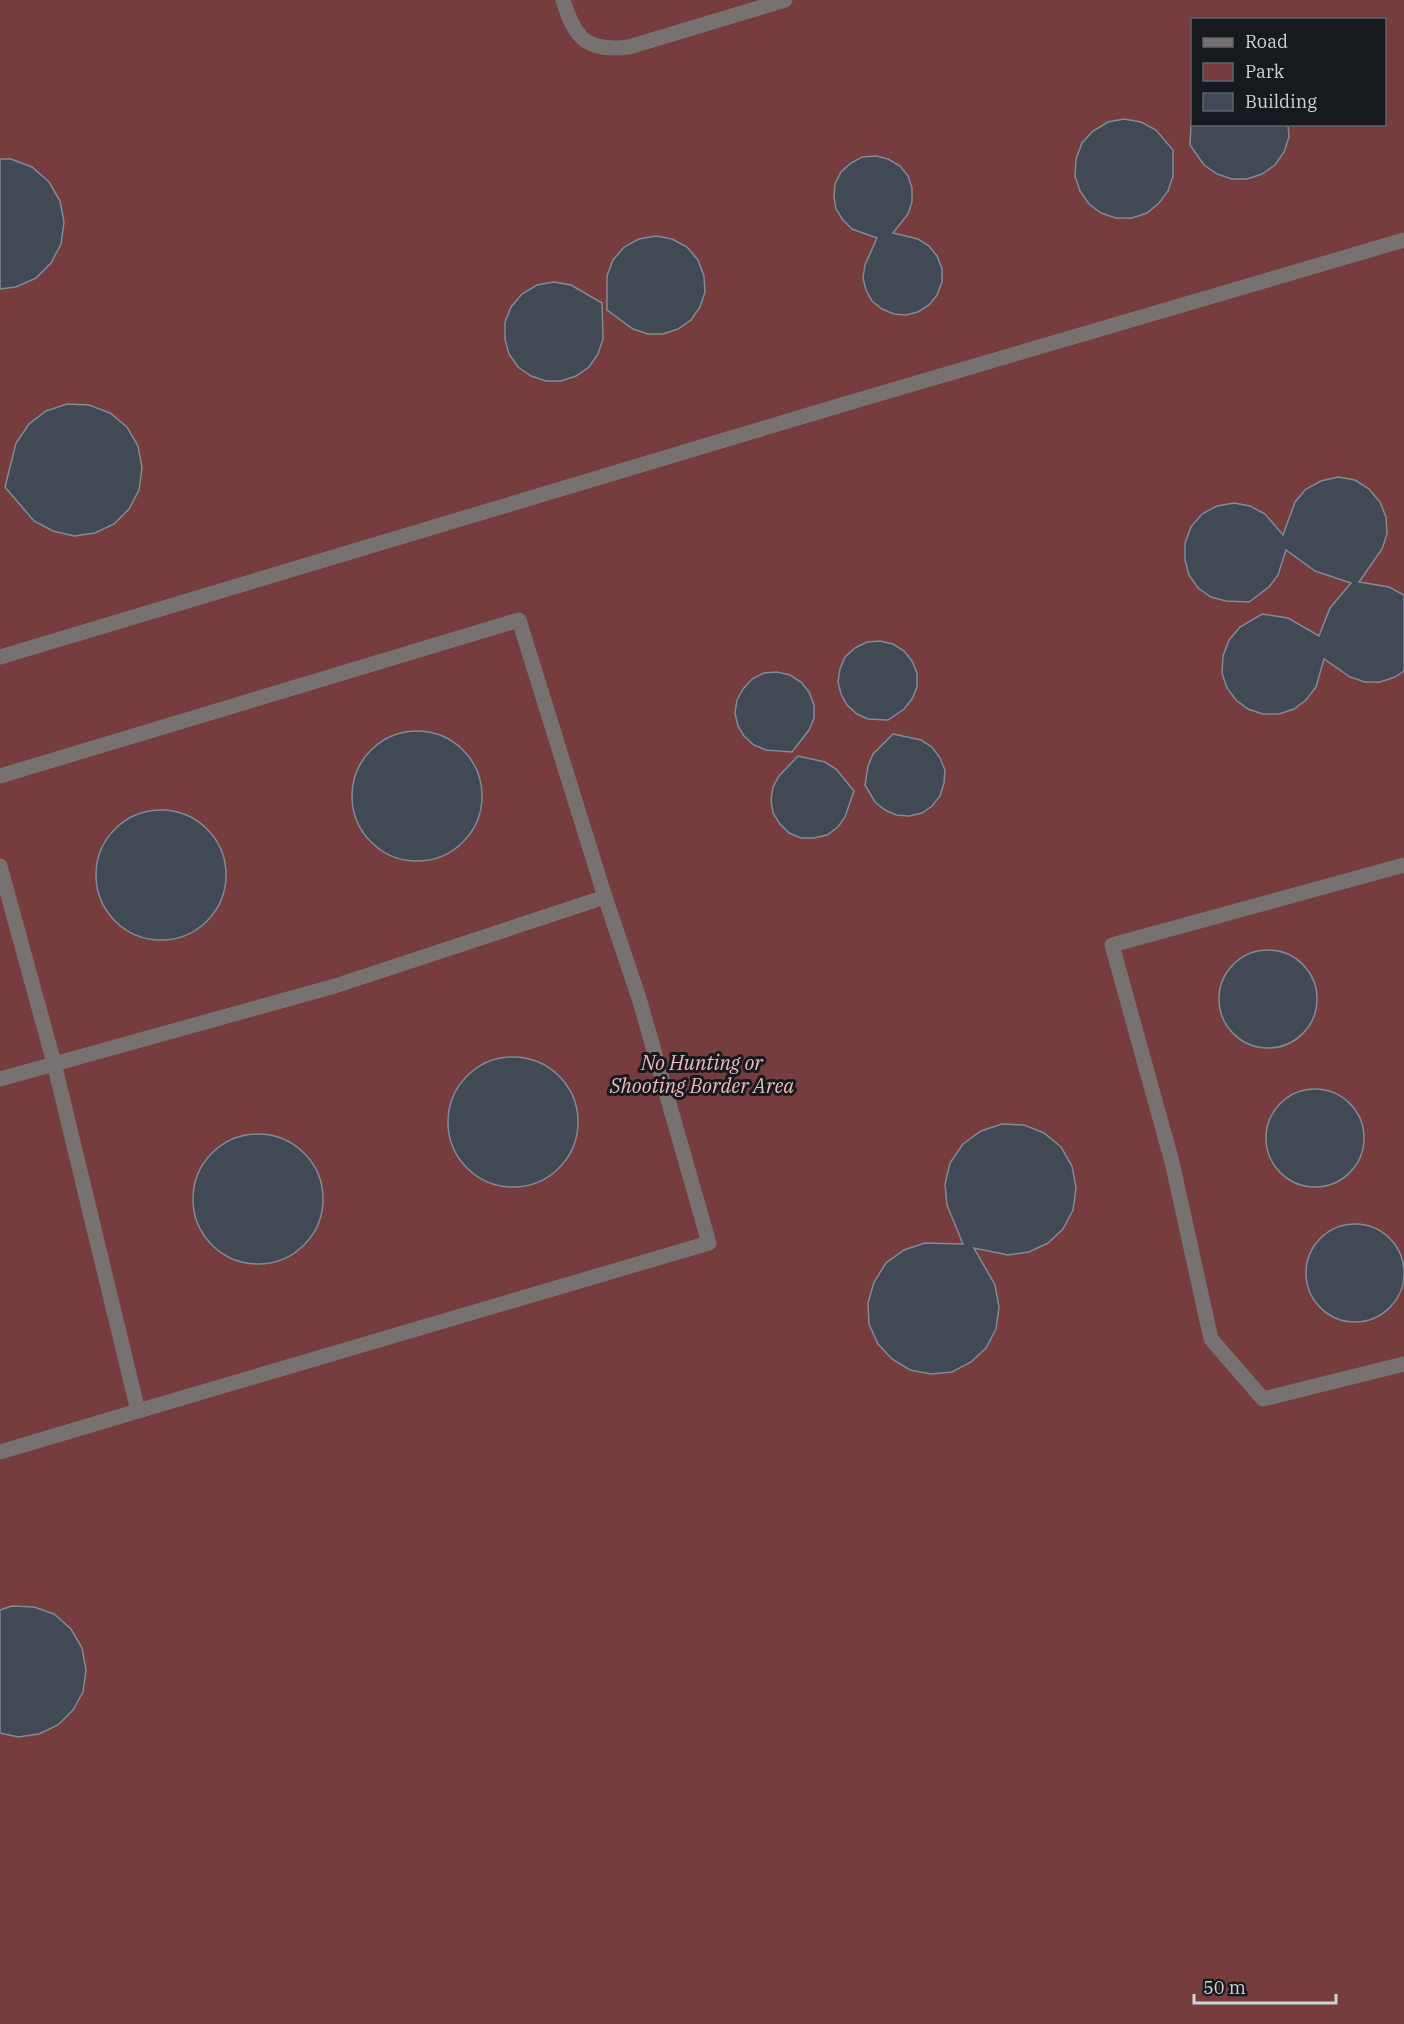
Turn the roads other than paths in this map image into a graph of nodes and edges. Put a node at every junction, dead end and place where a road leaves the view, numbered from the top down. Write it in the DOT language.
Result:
graph roads {
  1 [pos="563,0"];
  2 [pos="785,0"];
  3 [pos="1404,240"];
  4 [pos="0,657"];
  5 [pos="0,776"];
  6 [pos="1404,864"];
  7 [pos="0,866"];
  8 [pos="605,897"];
  9 [pos="54,1063"];
  10 [pos="0,1079"];
  11 [pos="1404,1364"];
  12 [pos="138,1411"];
  13 [pos="0,1452"];
  1 -- 2 [label="street"];
  3 -- 4 [label="street"];
  5 -- 8 [label="street"];
  6 -- 11 [label="street"];
  7 -- 9 [label="street"];
  8 -- 9 [label="street"];
  8 -- 12 [label="street"];
  9 -- 10 [label="street"];
  9 -- 12 [label="street"];
  12 -- 13 [label="street"];
}
